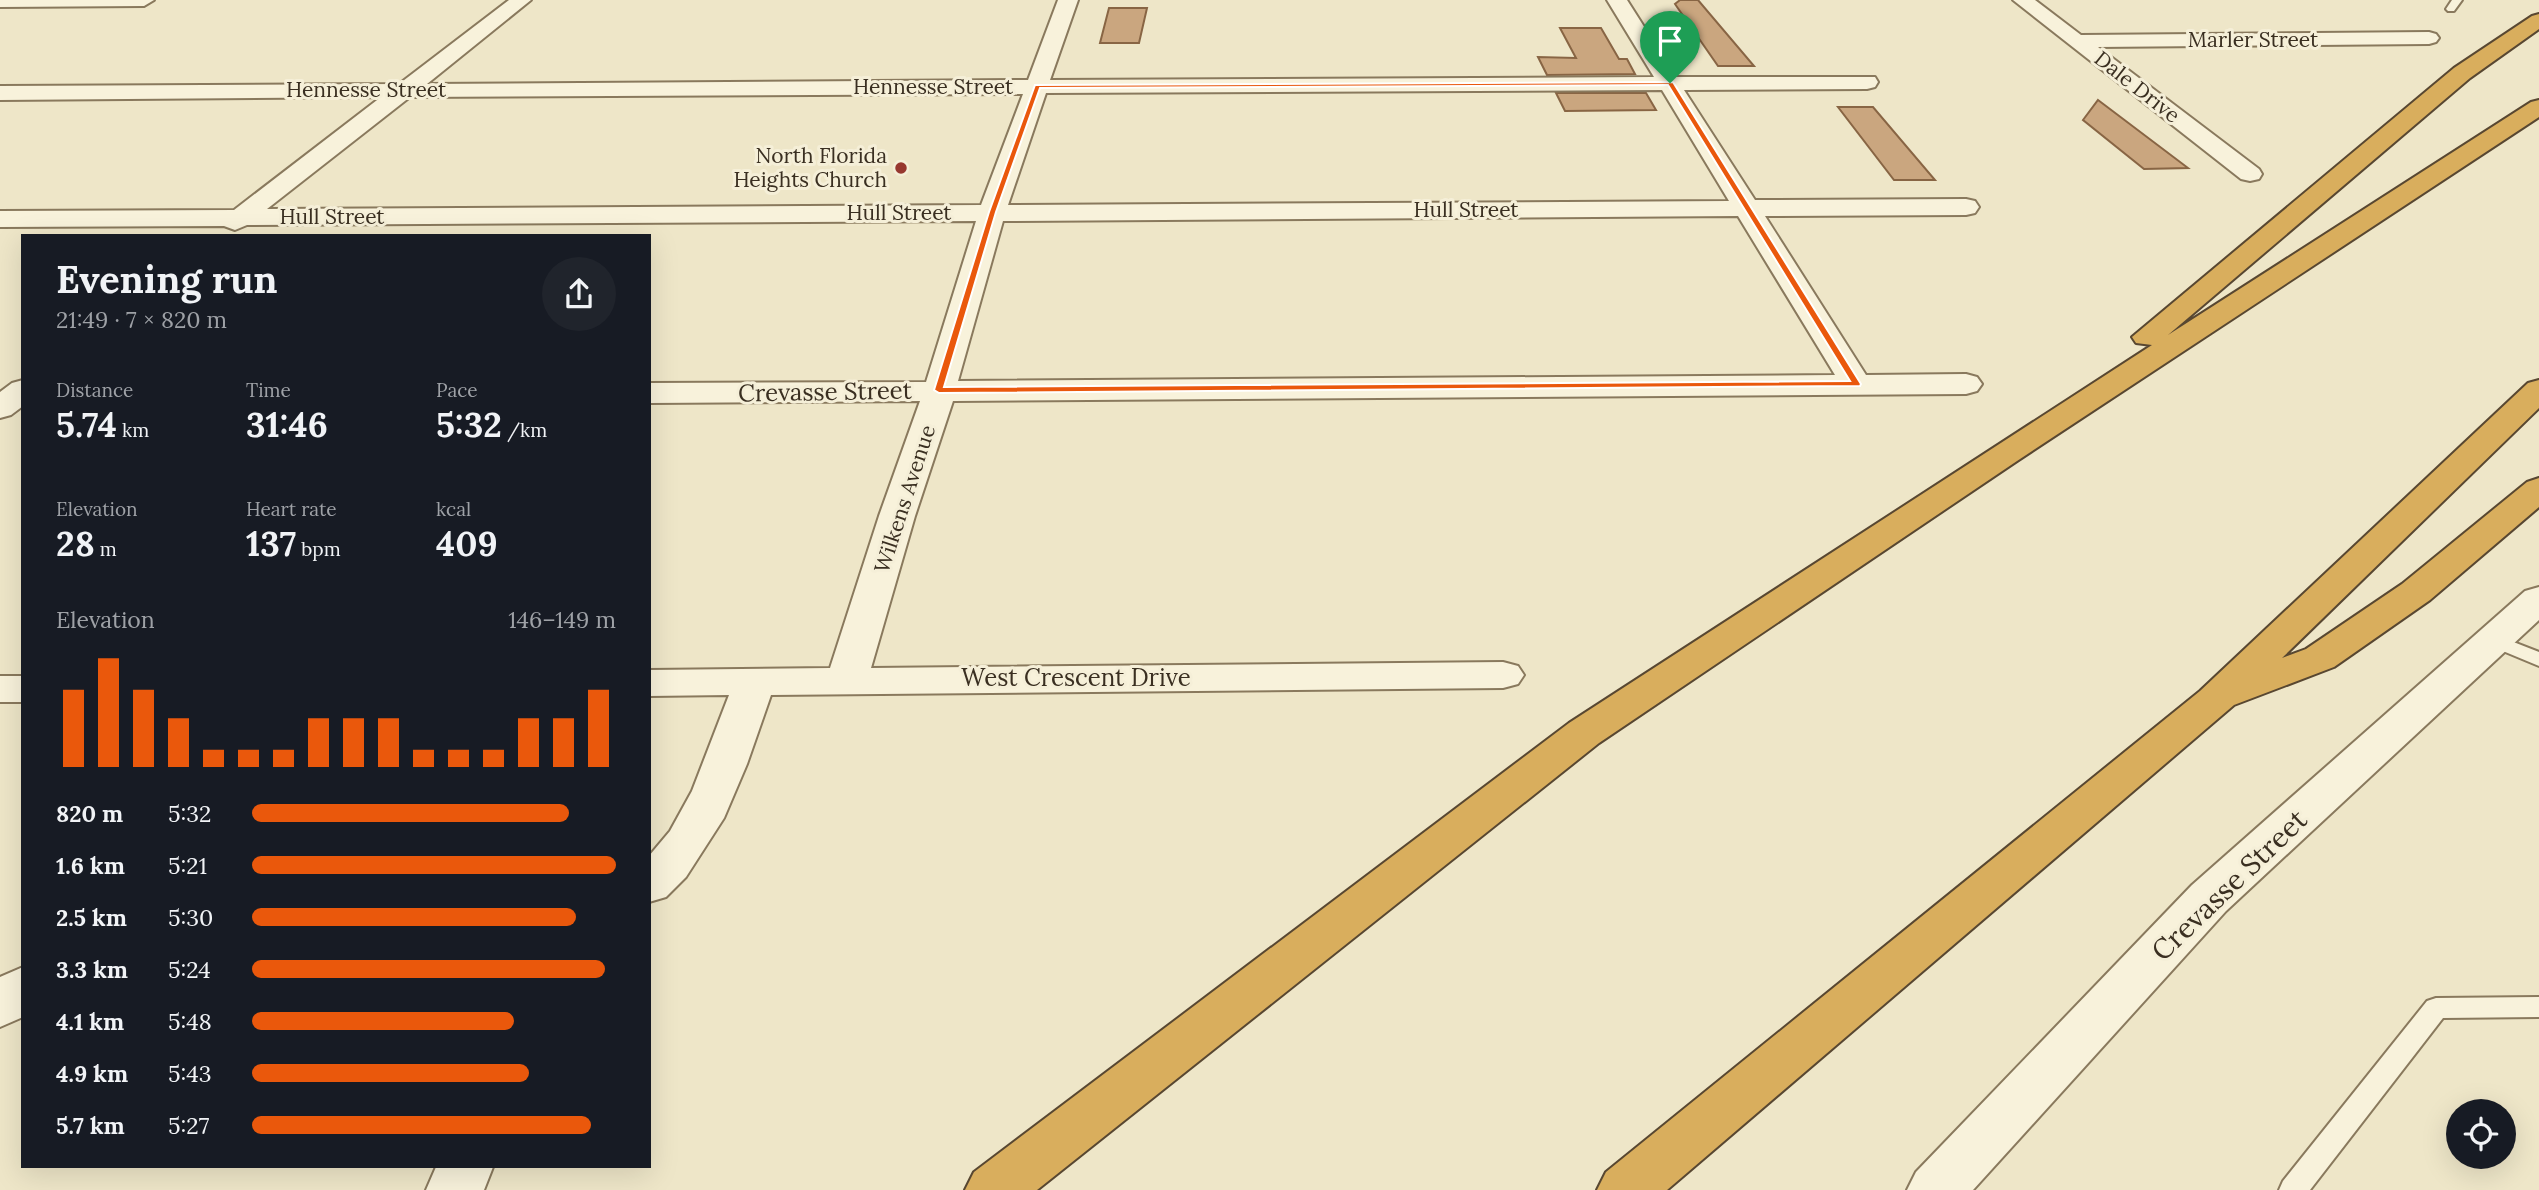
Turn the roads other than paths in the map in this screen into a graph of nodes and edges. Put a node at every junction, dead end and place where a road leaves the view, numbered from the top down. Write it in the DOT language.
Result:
graph roads {
  1 [pos="144,0"];
  2 [pos="521,0"];
  3 [pos="1068,0"];
  4 [pos="1617,0"];
  5 [pos="2023,0"];
  6 [pos="0,1"];
  7 [pos="2539,20"];
  8 [pos="2429,38"];
  9 [pos="2078,41"];
  10 [pos="1867,82"];
  11 [pos="1670,83"];
  12 [pos="1037,86"];
  13 [pos="405,89"];
  14 [pos="0,93"];
  15 [pos="2539,107"];
  16 [pos="2250,174"];
  17 [pos="1966,207"];
  18 [pos="1748,208"];
  19 [pos="992,212"];
  20 [pos="241,218"];
  21 [pos="0,219"];
  22 [pos="220,234"];
  23 [pos="1966,383"];
  24 [pos="1856,384"];
  25 [pos="939,390"];
  26 [pos="2539,390"];
  27 [pos="651,393"];
  28 [pos="2005,454"];
  29 [pos="2539,489"];
  30 [pos="2539,598"];
  31 [pos="2493,640"];
  32 [pos="2539,660"];
  33 [pos="1503,675"];
  34 [pos="847,680"];
  35 [pos="754,682"];
  36 [pos="651,683"];
  37 [pos="21,688"];
  38 [pos="0,689"];
  39 [pos="2215,699"];
  40 [pos="651,884"];
  41 [pos="21,989"];
  42 [pos="0,1007"];
  43 [pos="2539,1007"];
  44 [pos="465,1168"];
  45 [pos="456,1190"];
  46 [pos="994,1190"];
  47 [pos="1626,1190"];
  48 [pos="1936,1190"];
  49 [pos="2293,1190"];
  1 -- 6 [label="street"];
  2 -- 13 [label="street"];
  3 -- 12 [label="street, Wilkens Avenue"];
  4 -- 11 [label="street"];
  5 -- 9 [label="street, Dale Drive"];
  7 -- 28 [label="highway"];
  8 -- 9 [label="street, Marler Street"];
  9 -- 16 [label="street, Dale Drive"];
  10 -- 11 [label="street, Hennesse Street"];
  11 -- 12 [label="street, Hennesse Street"];
  11 -- 18 [label="street"];
  12 -- 13 [label="street, Hennesse Street"];
  12 -- 19 [label="street, Wilkens Avenue"];
  13 -- 14 [label="street, Hennesse Street"];
  13 -- 20 [label="street"];
  15 -- 28 [label="highway"];
  17 -- 18 [label="street, Hull Street"];
  18 -- 19 [label="street, Hull Street"];
  18 -- 24 [label="street"];
  19 -- 20 [label="street, Hull Street"];
  19 -- 25 [label="street, Wilkens Avenue"];
  20 -- 21 [label="street, Hull Street"];
  20 -- 22 [label="street"];
  23 -- 24 [label="street, Crevasse Street"];
  24 -- 25 [label="street, Crevasse Street"];
  25 -- 27 [label="street, Crevasse Street"];
  25 -- 34 [label="street, Wilkens Avenue"];
  26 -- 39 [label="highway"];
  28 -- 46 [label="highway"];
  29 -- 39 [label="highway"];
  30 -- 31 [label="street, Crevasse Street"];
  31 -- 32 [label="lane"];
  31 -- 48 [label="street, Crevasse Street"];
  33 -- 34 [label="street, West Crescent Drive"];
  34 -- 35 [label="street, West Crescent Drive"];
  35 -- 36 [label="street, West Crescent Drive"];
  35 -- 40 [label="street"];
  37 -- 38 [label="street"];
  39 -- 47 [label="highway"];
  41 -- 42 [label="street"];
  43 -- 49 [label="lane"];
  44 -- 45 [label="street"];
}
